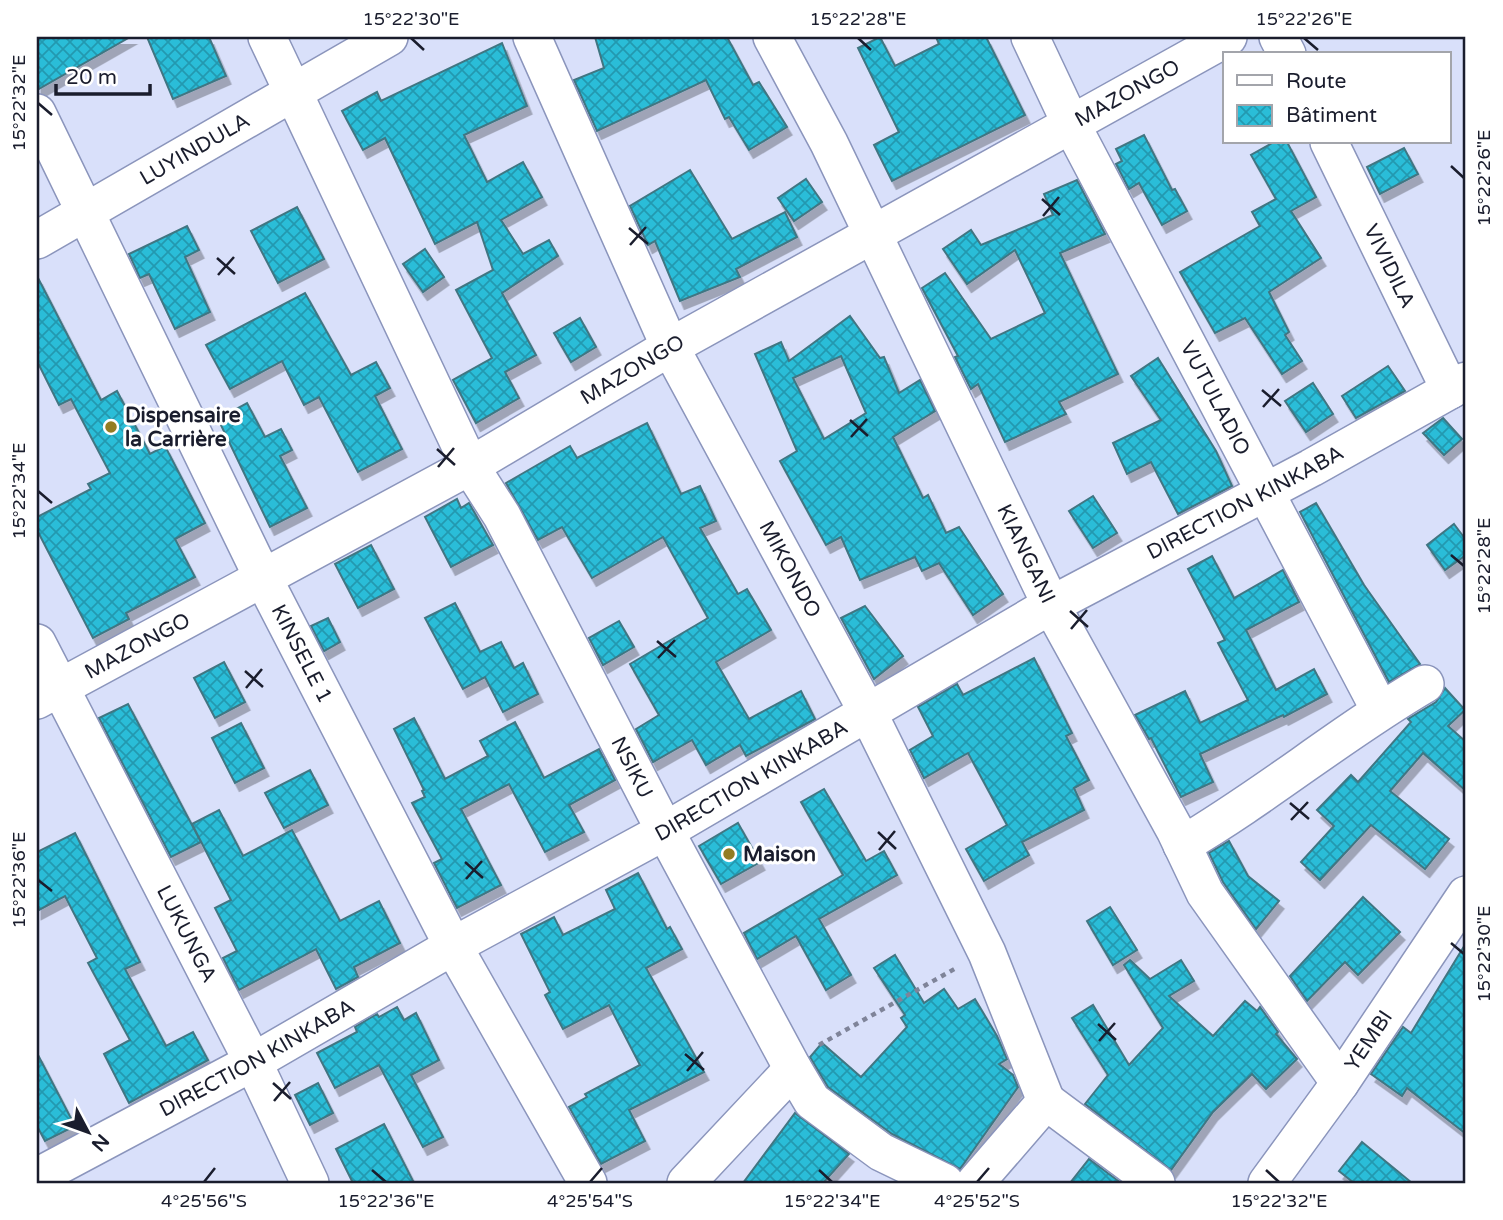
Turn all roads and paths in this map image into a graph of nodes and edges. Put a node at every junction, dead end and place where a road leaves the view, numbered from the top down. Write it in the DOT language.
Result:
graph roads {
  1 [pos="267,37"];
  2 [pos="389,37"];
  3 [pos="532,37"];
  4 [pos="772,37"];
  5 [pos="1030,37"];
  6 [pos="1228,37"];
  7 [pos="295,91"];
  8 [pos="37,113"];
  9 [pos="1071,124"];
  10 [pos="1330,144"];
  11 [pos="87,212"];
  12 [pos="872,236"];
  13 [pos="37,240"];
  14 [pos="670,347"];
  15 [pos="1458,385"];
  16 [pos="470,466"];
  17 [pos="1264,493"];
  18 [pos="263,578"];
  19 [pos="1051,605"];
  20 [pos="37,643"];
  21 [pos="1425,684"];
  22 [pos="48,694"];
  23 [pos="867,710"];
  24 [pos="1380,710"];
  25 [pos="665,831"];
  26 [pos="1182,845"];
  27 [pos="1466,898"];
  28 [pos="453,946"];
  29 [pos="987,953"];
  30 [pos="253,1062"];
  31 [pos="793,1069"];
  32 [pos="1340,1083"];
  33 [pos="1046,1101"];
  34 [pos="40,1176"];
  35 [pos="310,1183"];
  36 [pos="588,1183"];
  37 [pos="686,1183"];
  38 [pos="945,1183"];
  39 [pos="975,1183"];
  40 [pos="1156,1183"];
  41 [pos="1266,1183"];
  1 -- 7 [label="street, NSIKU"];
  2 -- 7 [label="street, LUYINDULA"];
  3 -- 14 [label="street, MIKONDO"];
  4 -- 12 [label="street, KIANGANI"];
  5 -- 9 [label="street, VUTULADIO"];
  6 -- 9 [label="street, MAZONGO"];
  7 -- 11 [label="street, LUYINDULA"];
  7 -- 16 [label="street, NSIKU"];
  8 -- 11 [label="street, KINSELE 1"];
  9 -- 12 [label="street, MAZONGO"];
  9 -- 17 [label="street, VUTULADIO"];
  10 -- 15 [label="street, VIVIDILA"];
  11 -- 13 [label="street, LUYINDULA"];
  11 -- 18 [label="street, KINSELE 1"];
  12 -- 14 [label="street, MAZONGO"];
  12 -- 19 [label="street, KIANGANI"];
  14 -- 16 [label="street, MAZONGO"];
  14 -- 23 [label="street, MIKONDO"];
  15 -- 17 [label="street, DIRECTION KINKABA"];
  16 -- 18 [label="street, MAZONGO"];
  16 -- 25 [label="street, NSIKU"];
  17 -- 19 [label="street, DIRECTION KINKABA"];
  17 -- 24 [label="street, VUTULADIO"];
  18 -- 22 [label="street, MAZONGO"];
  18 -- 28 [label="street, KINSELE 1"];
  19 -- 23 [label="street, DIRECTION KINKABA"];
  19 -- 26 [label="street, KIANGANI"];
  20 -- 22 [label="street, LUKUNGA"];
  21 -- 24 [label="street"];
  22 -- 30 [label="street, LUKUNGA"];
  23 -- 25 [label="street, DIRECTION KINKABA"];
  23 -- 29 [label="street, MIKONDO"];
  24 -- 26 [label="street"];
  25 -- 28 [label="street, DIRECTION KINKABA"];
  25 -- 31 [label="street, NSIKU"];
  26 -- 32 [label="street, KIANGANI"];
  27 -- 32 [label="street, YEMBI"];
  28 -- 30 [label="street, DIRECTION KINKABA"];
  28 -- 36 [label="street, KINSELE 1"];
  29 -- 31 [label="path"];
  29 -- 33 [label="street, MIKONDO"];
  30 -- 34 [label="street, DIRECTION KINKABA"];
  30 -- 35 [label="street, LUKUNGA"];
  31 -- 37 [label="street"];
  31 -- 38 [label="street, NSIKU"];
  32 -- 41 [label="street, YEMBI"];
  33 -- 39 [label="street"];
  33 -- 40 [label="street"];
}
